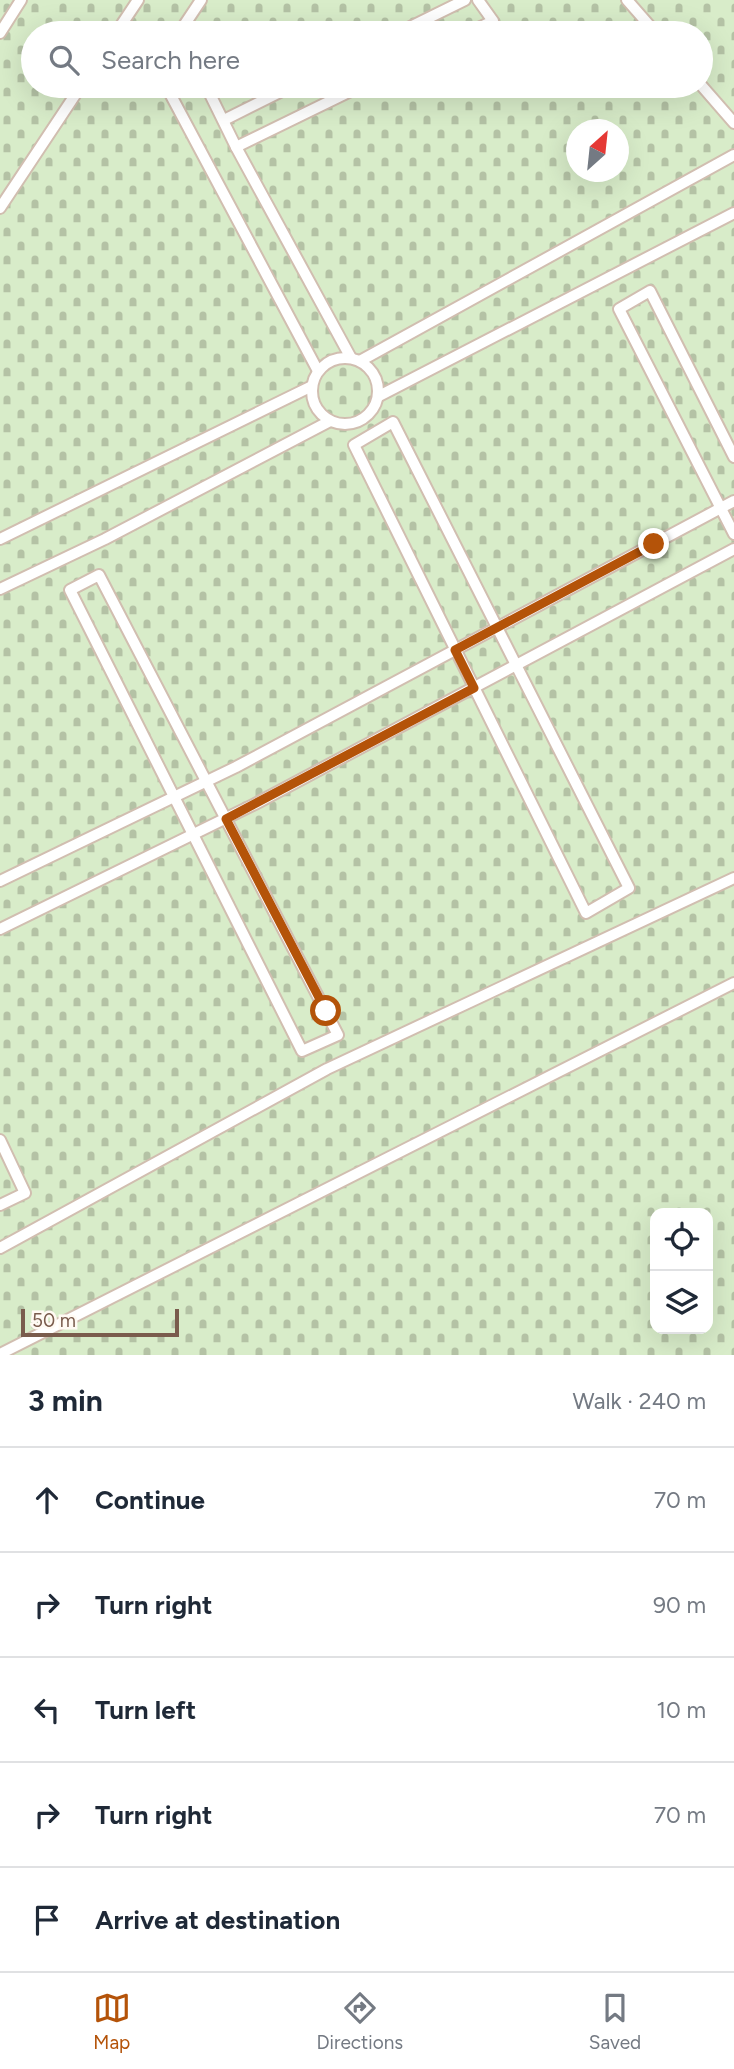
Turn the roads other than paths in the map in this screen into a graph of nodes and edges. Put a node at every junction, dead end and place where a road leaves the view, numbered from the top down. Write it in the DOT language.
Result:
graph roads {
  1 [pos="21,0"];
  2 [pos="138,0"];
  3 [pos="201,0"];
  4 [pos="465,0"];
  5 [pos="478,0"];
  6 [pos="627,0"];
  7 [pos="124,21"];
  8 [pos="187,21"];
  9 [pos="422,21"];
  10 [pos="493,21"];
  11 [pos="645,21"];
  12 [pos="0,33"];
  13 [pos="73,98"];
  14 [pos="172,98"];
  15 [pos="212,98"];
  16 [pos="268,98"];
  17 [pos="336,98"];
  18 [pos="712,98"];
  19 [pos="224,120"];
  20 [pos="734,123"];
  21 [pos="236,147"];
  22 [pos="734,155"];
  23 [pos="0,208"];
  24 [pos="734,213"];
  25 [pos="356,359"];
  26 [pos="318,371"];
  27 [pos="312,386"];
  28 [pos="379,396"];
  29 [pos="330,421"];
  30 [pos="734,457"];
  31 [pos="734,501"];
  32 [pos="721,508"];
  33 [pos="734,534"];
  34 [pos="0,539"];
  35 [pos="734,549"];
  36 [pos="0,589"];
  37 [pos="497,628"];
  38 [pos="455,650"];
  39 [pos="516,665"];
  40 [pos="474,688"];
  41 [pos="206,781"];
  42 [pos="174,797"];
  43 [pos="226,819"];
  44 [pos="193,835"];
  45 [pos="734,878"];
  46 [pos="0,881"];
  47 [pos="0,929"];
  48 [pos="734,983"];
  49 [pos="0,1140"];
  50 [pos="0,1205"];
  51 [pos="0,1248"];
  52 [pos="0,1354"];
  1 -- 12 [label="lane"];
  2 -- 7 [label="lane"];
  3 -- 8 [label="lane"];
  4 -- 9 [label="lane"];
  5 -- 10 [label="lane"];
  6 -- 11 [label="lane"];
  13 -- 23 [label="lane"];
  14 -- 26 [label="lane"];
  15 -- 19 [label="lane"];
  16 -- 19 [label="lane"];
  17 -- 21 [label="lane"];
  18 -- 20 [label="lane"];
  19 -- 21 [label="lane"];
  21 -- 25 [label="lane"];
  22 -- 25 [label="lane"];
  24 -- 28 [label="lane"];
  25 -- 26 [label="lane"];
  25 -- 28 [label="lane"];
  26 -- 27 [label="lane"];
  27 -- 29 [label="lane"];
  27 -- 34 [label="lane"];
  28 -- 29 [label="lane"];
  29 -- 36 [label="lane"];
  30 -- 32 [label="lane"];
  31 -- 32 [label="lane"];
  32 -- 33 [label="lane"];
  32 -- 37 [label="lane"];
  35 -- 39 [label="lane"];
  37 -- 38 [label="lane"];
  37 -- 38 [label="lane"];
  37 -- 39 [label="lane"];
  38 -- 40 [label="lane"];
  38 -- 41 [label="lane"];
  39 -- 40 [label="lane"];
  39 -- 40 [label="lane"];
  40 -- 43 [label="lane"];
  41 -- 42 [label="lane"];
  41 -- 42 [label="lane"];
  41 -- 43 [label="lane"];
  42 -- 44 [label="lane"];
  42 -- 46 [label="lane"];
  43 -- 44 [label="lane"];
  43 -- 44 [label="lane"];
  44 -- 47 [label="lane"];
  45 -- 51 [label="lane"];
  48 -- 52 [label="lane"];
  49 -- 50 [label="lane"];
}
